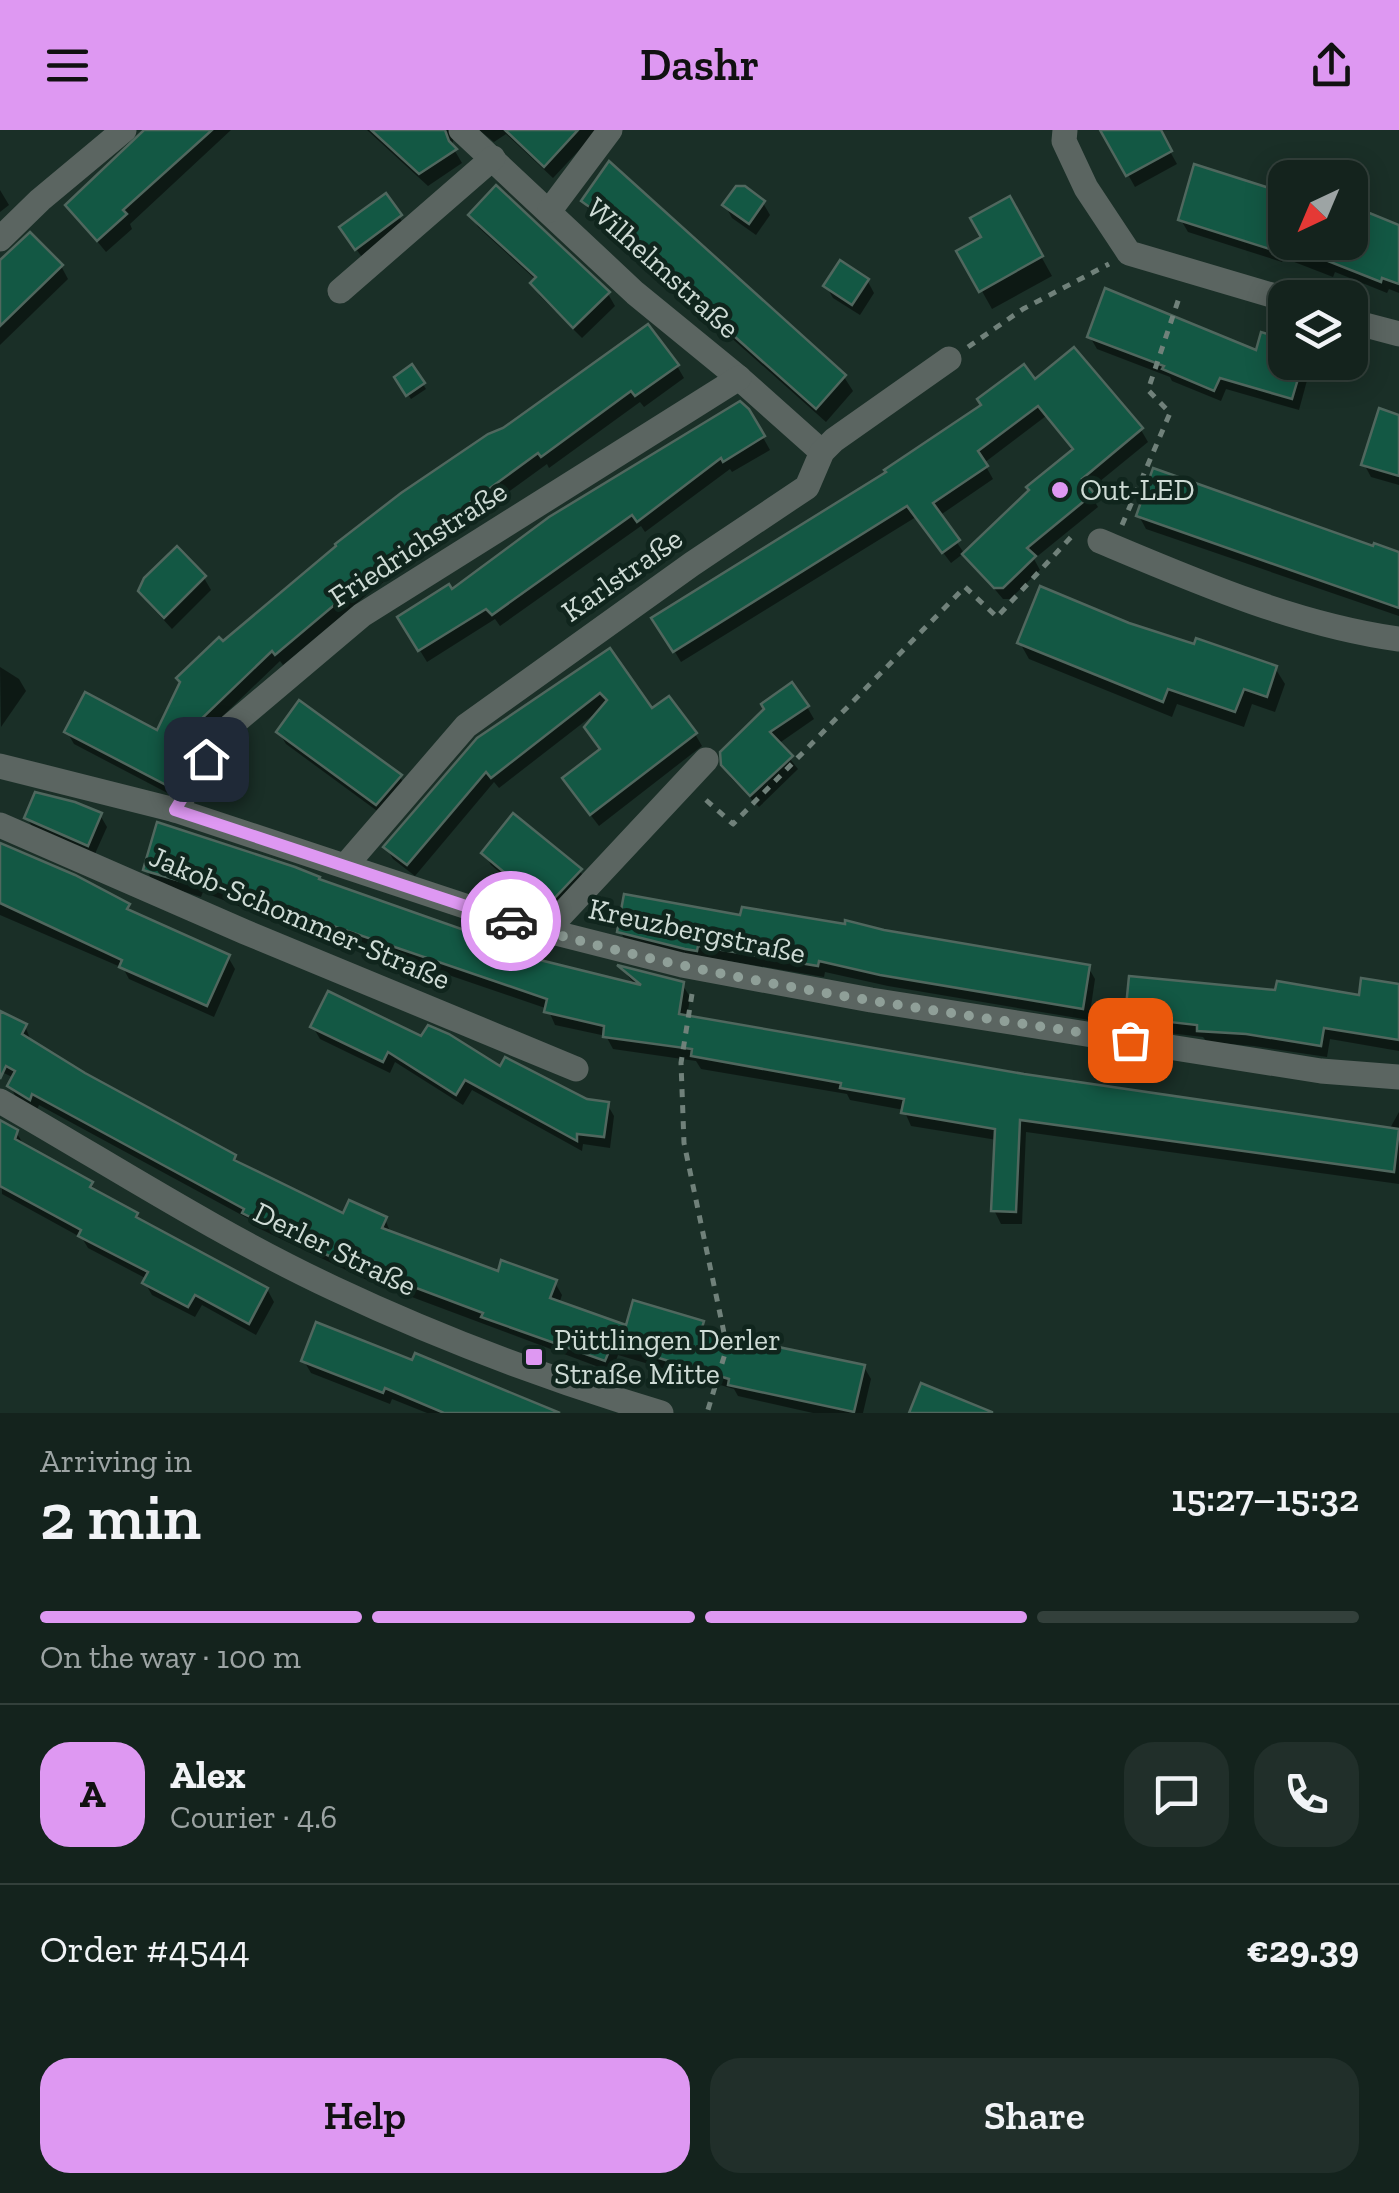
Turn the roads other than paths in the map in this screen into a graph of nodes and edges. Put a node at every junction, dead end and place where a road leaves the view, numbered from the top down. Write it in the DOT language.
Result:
graph roads {
  1 [pos="124,130"];
  2 [pos="462,130"];
  3 [pos="610,130"];
  4 [pos="1065,130"];
  5 [pos="493,158"];
  6 [pos="550,210"];
  7 [pos="0,239"];
  8 [pos="340,291"];
  9 [pos="1268,294"];
  10 [pos="1368,326"];
  11 [pos="1399,334"];
  12 [pos="950,359"];
  13 [pos="738,378"];
  14 [pos="822,452"];
  15 [pos="1106,544"];
  16 [pos="1399,639"];
  17 [pos="706,760"];
  18 [pos="0,766"];
  19 [pos="175,810"];
  20 [pos="0,825"];
  21 [pos="346,865"];
  22 [pos="546,930"];
  23 [pos="576,1070"];
  24 [pos="1399,1076"];
  25 [pos="0,1101"];
  26 [pos="661,1413"];
  1 -- 7 [label="street"];
  2 -- 5 [label="street, Wilhelmstraße"];
  3 -- 6 [label="street"];
  4 -- 9 [label="street"];
  5 -- 6 [label="street, Wilhelmstraße"];
  5 -- 8 [label="street"];
  6 -- 13 [label="street, Wilhelmstraße"];
  10 -- 11 [label="street"];
  12 -- 14 [label="street, Karlstraße"];
  13 -- 14 [label="street, Wilhelmstraße"];
  13 -- 19 [label="street, Friedrichstraße"];
  14 -- 21 [label="street, Karlstraße"];
  15 -- 16 [label="street"];
  17 -- 22 [label="street"];
  18 -- 19 [label="street, Kreuzbergstraße"];
  19 -- 21 [label="street, Kreuzbergstraße"];
  20 -- 23 [label="street, Jakob-Schommer-Straße"];
  21 -- 22 [label="street, Kreuzbergstraße"];
  22 -- 24 [label="street, Kreuzbergstraße"];
  25 -- 26 [label="street, Derler Straße"];
}
